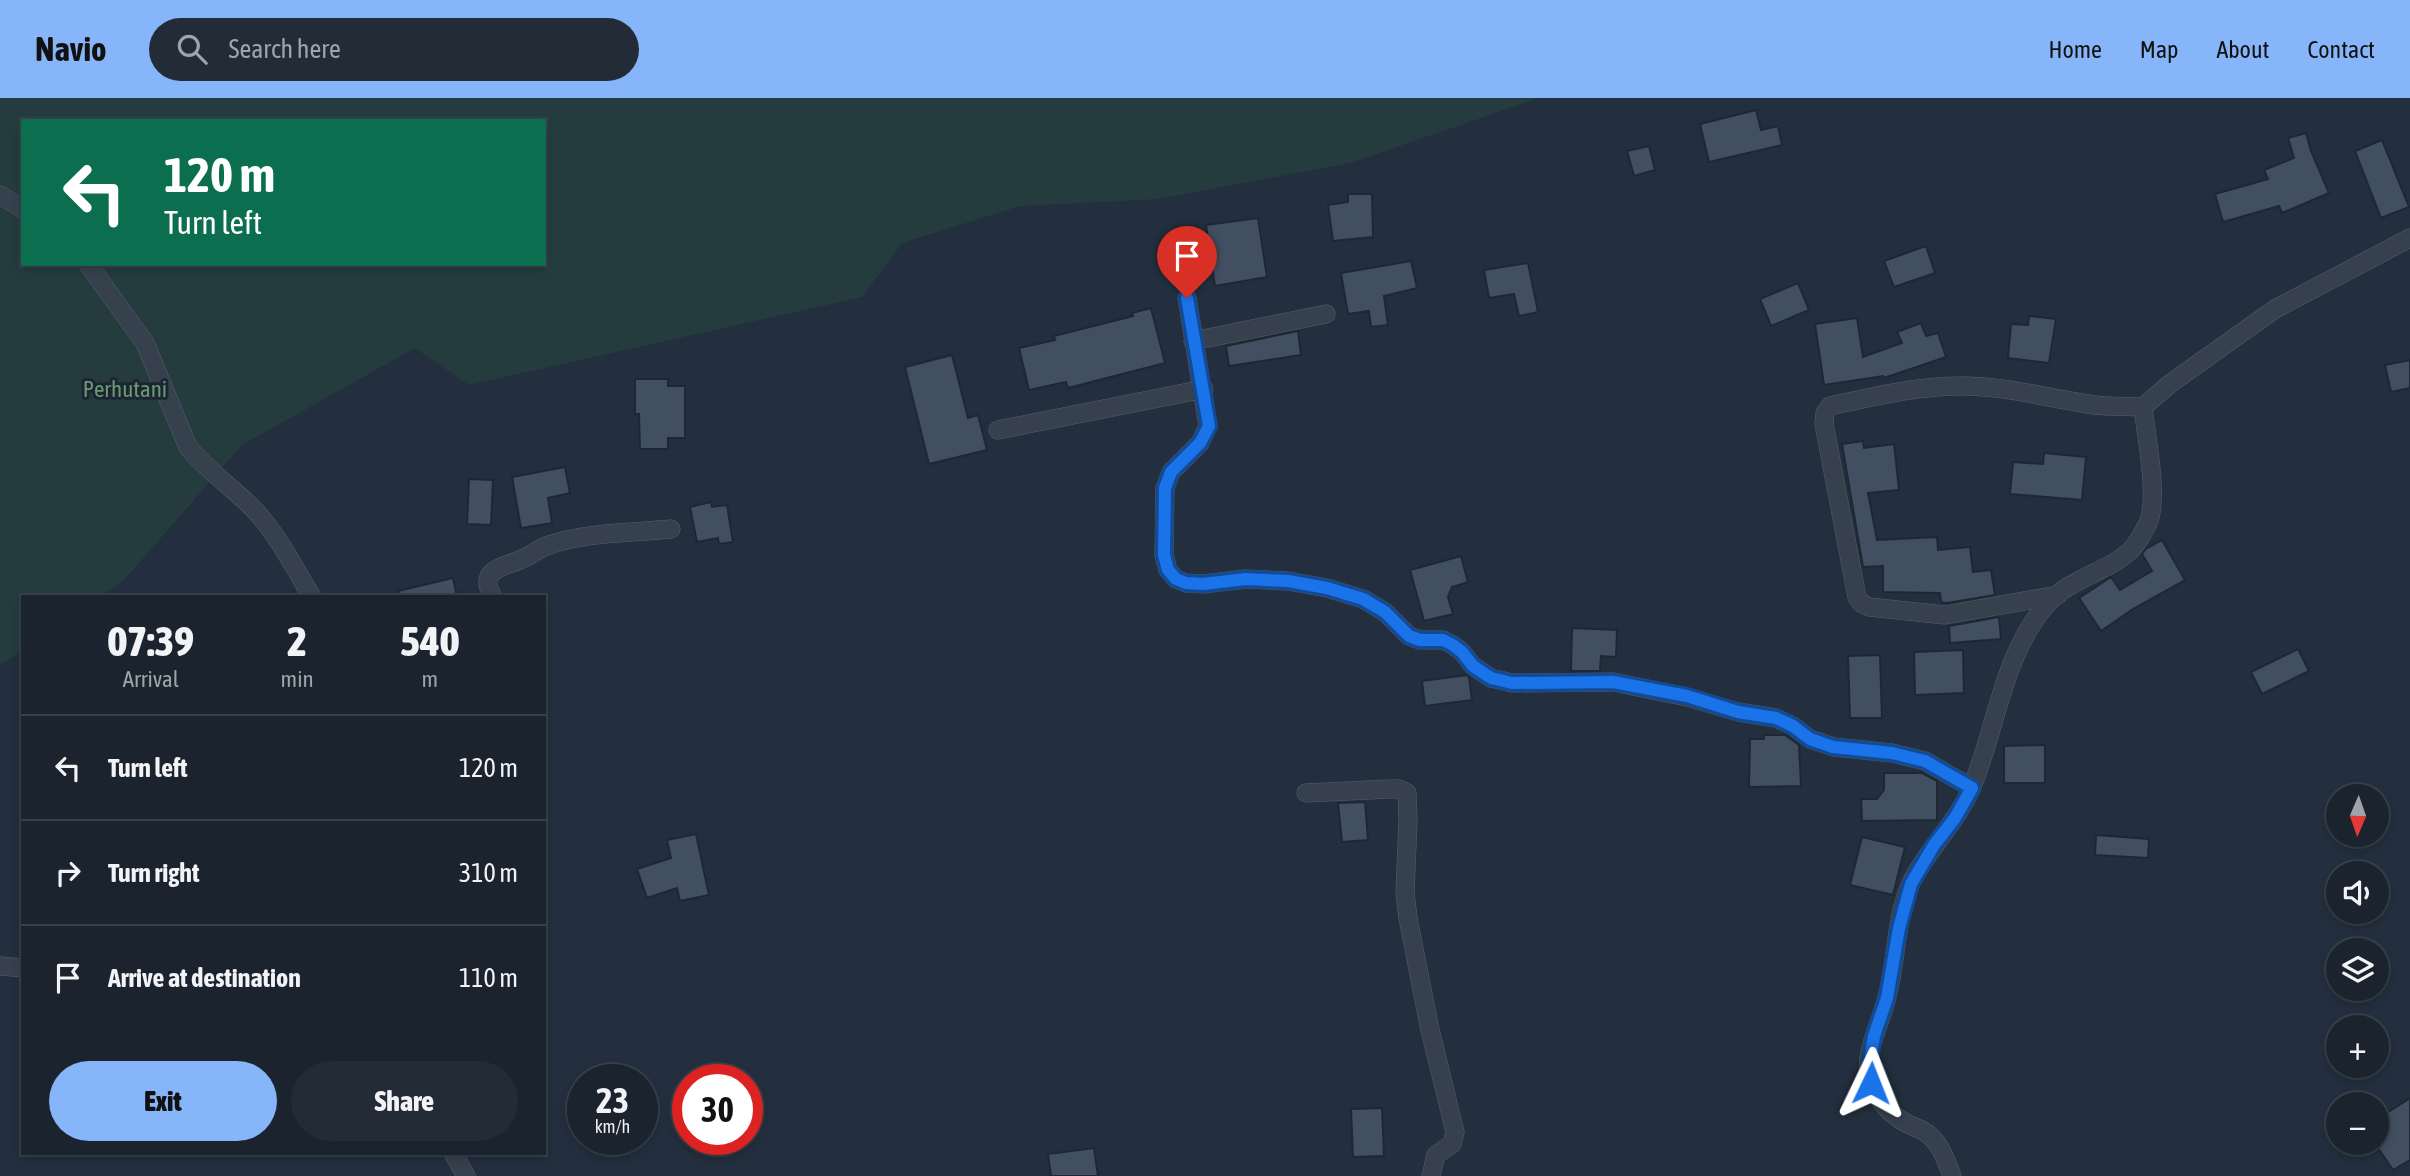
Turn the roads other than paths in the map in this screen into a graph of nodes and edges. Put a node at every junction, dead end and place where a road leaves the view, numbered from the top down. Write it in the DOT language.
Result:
graph roads {
  1 [pos="0,195"];
  2 [pos="21,208"];
  3 [pos="2410,238"];
  4 [pos="90,266"];
  5 [pos="1187,298"];
  6 [pos="1326,314"];
  7 [pos="1193,341"];
  8 [pos="1204,389"];
  9 [pos="2143,407"];
  10 [pos="998,430"];
  11 [pos="671,529"];
  12 [pos="311,595"];
  13 [pos="492,595"];
  14 [pos="2058,595"];
  15 [pos="1972,788"];
  16 [pos="1306,793"];
  17 [pos="0,966"];
  18 [pos="21,968"];
  19 [pos="454,1155"];
  20 [pos="466,1176"];
  21 [pos="1431,1176"];
  22 [pos="1952,1176"];
  1 -- 2 [label="street"];
  3 -- 9 [label="street"];
  4 -- 12 [label="street"];
  5 -- 7 [label="street"];
  6 -- 7 [label="street"];
  7 -- 8 [label="street"];
  8 -- 10 [label="street"];
  8 -- 15 [label="street"];
  9 -- 14 [label="street"];
  9 -- 14 [label="street"];
  11 -- 13 [label="street"];
  14 -- 15 [label="street"];
  15 -- 22 [label="street"];
  16 -- 21 [label="street"];
  17 -- 18 [label="street"];
  19 -- 20 [label="street"];
}
